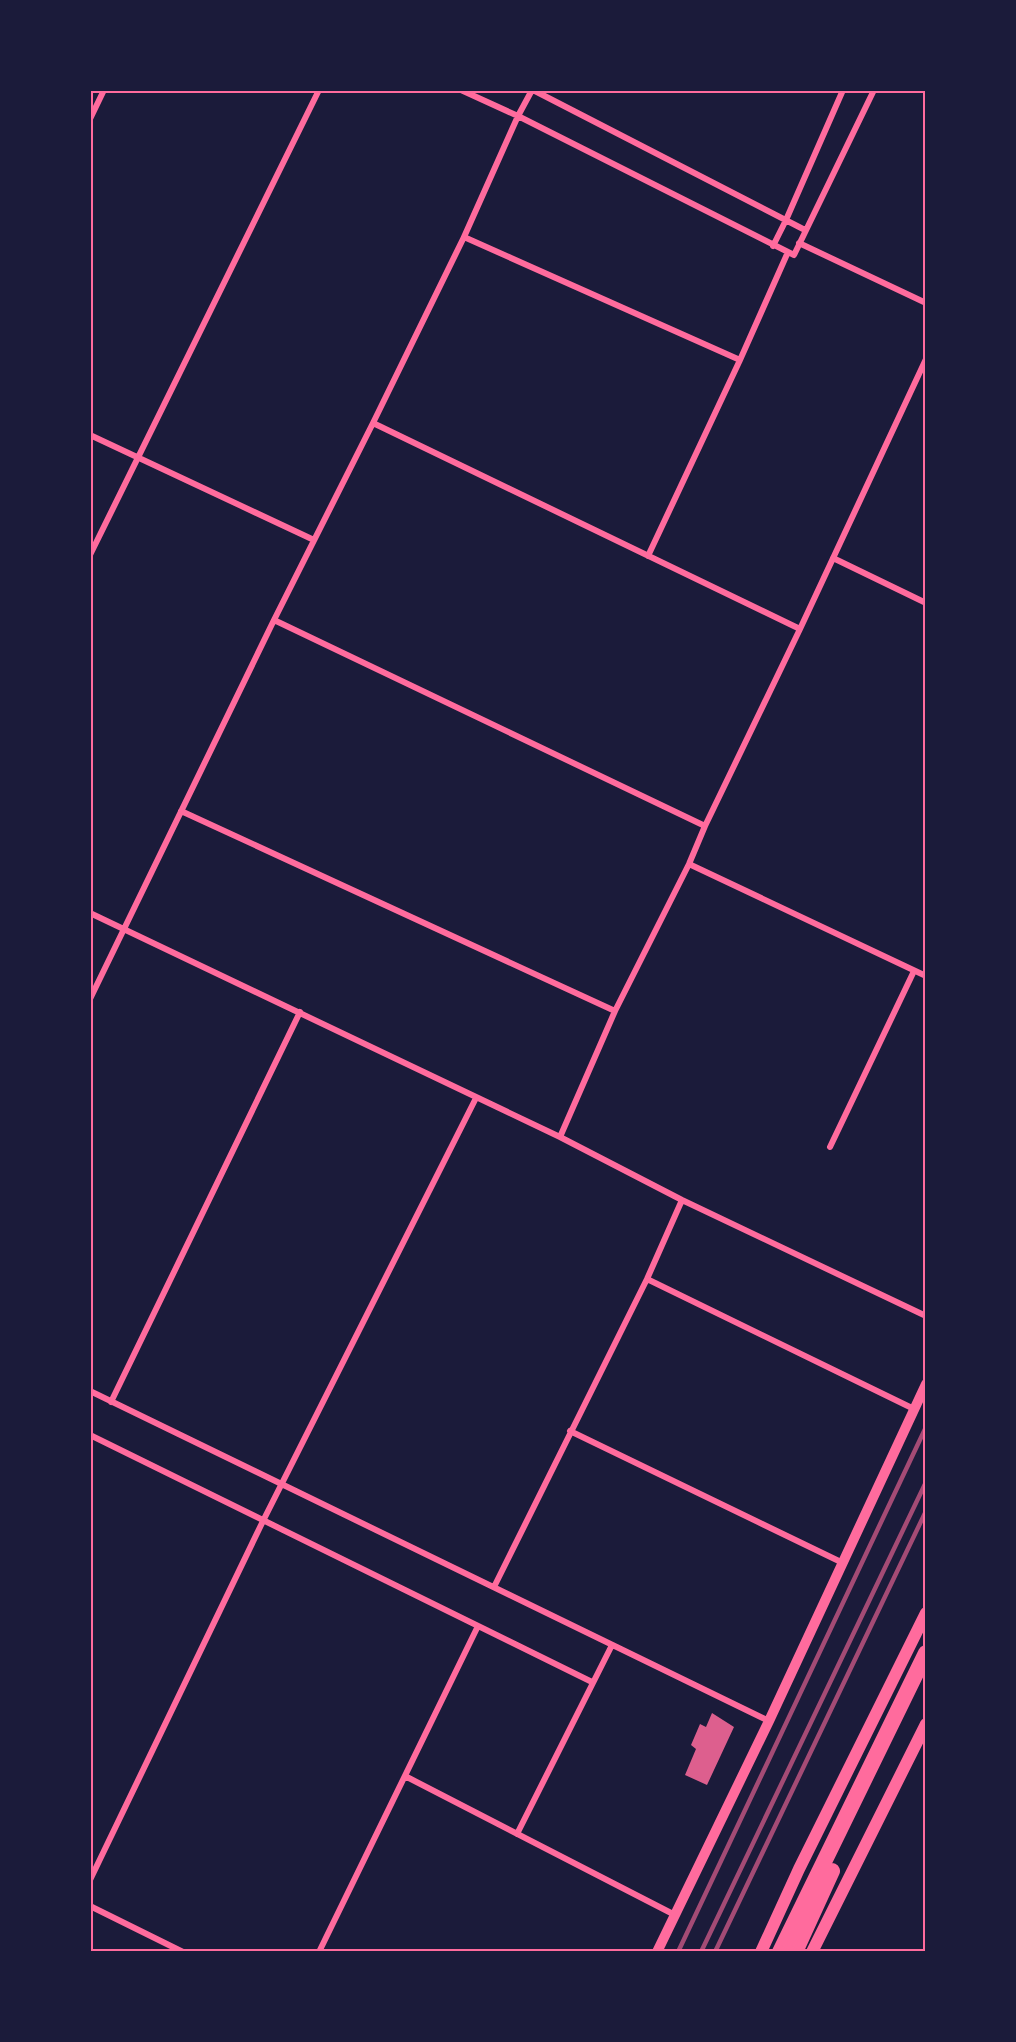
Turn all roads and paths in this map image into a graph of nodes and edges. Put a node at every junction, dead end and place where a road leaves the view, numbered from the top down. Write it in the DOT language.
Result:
graph roads {
  1 [pos="104,90"];
  2 [pos="319,90"];
  3 [pos="461,90"];
  4 [pos="532,90"];
  5 [pos="843,90"];
  6 [pos="874,90"];
  7 [pos="518,116"];
  8 [pos="90,119"];
  9 [pos="786,220"];
  10 [pos="804,230"];
  11 [pos="464,237"];
  12 [pos="799,243"];
  13 [pos="773,246"];
  14 [pos="791,254"];
  15 [pos="926,303"];
  16 [pos="926,359"];
  17 [pos="740,360"];
  18 [pos="373,423"];
  19 [pos="90,435"];
  20 [pos="137,458"];
  21 [pos="314,540"];
  22 [pos="90,555"];
  23 [pos="648,556"];
  24 [pos="833,558"];
  25 [pos="926,603"];
  26 [pos="274,620"];
  27 [pos="800,629"];
  28 [pos="181,811"];
  29 [pos="705,826"];
  30 [pos="689,864"];
  31 [pos="90,913"];
  32 [pos="124,929"];
  33 [pos="914,971"];
  34 [pos="926,976"];
  35 [pos="90,999"];
  36 [pos="615,1011"];
  37 [pos="300,1012"];
  38 [pos="476,1098"];
  39 [pos="560,1137"];
  40 [pos="830,1147"];
  41 [pos="682,1200"];
  42 [pos="647,1279"];
  43 [pos="926,1316"];
  44 [pos="926,1384"];
  45 [pos="90,1391"];
  46 [pos="111,1402"];
  47 [pos="914,1409"];
  48 [pos="570,1431"];
  49 [pos="91,1437"];
  50 [pos="282,1485"];
  51 [pos="263,1521"];
  52 [pos="843,1563"];
  53 [pos="494,1587"];
  54 [pos="926,1613"];
  55 [pos="478,1626"];
  56 [pos="612,1645"];
  57 [pos="926,1653"];
  58 [pos="926,1674"];
  59 [pos="592,1682"];
  60 [pos="769,1721"];
  61 [pos="926,1724"];
  62 [pos="405,1776"];
  63 [pos="517,1834"];
  64 [pos="90,1880"];
  65 [pos="90,1906"];
  66 [pos="675,1915"];
  67 [pos="183,1952"];
  68 [pos="319,1952"];
  69 [pos="657,1952"];
  70 [pos="761,1952"];
  71 [pos="780,1952"];
  72 [pos="795,1952"];
  73 [pos="812,1952"];
  1 -- 8 [label="street"];
  2 -- 20 [label="street"];
  3 -- 7 [label="street"];
  4 -- 7 [label="street"];
  4 -- 9 [label="street"];
  5 -- 9 [label="street"];
  6 -- 10 [label="street"];
  7 -- 11 [label="street"];
  7 -- 13 [label="street"];
  9 -- 10 [label="street"];
  9 -- 13 [label="street"];
  10 -- 12 [label="street"];
  11 -- 17 [label="street"];
  11 -- 18 [label="street"];
  12 -- 14 [label="street"];
  12 -- 15 [label="street"];
  13 -- 14 [label="street"];
  14 -- 17 [label="street"];
  16 -- 24 [label="street"];
  17 -- 23 [label="street"];
  18 -- 21 [label="street"];
  18 -- 23 [label="street"];
  19 -- 20 [label="street"];
  20 -- 21 [label="street"];
  20 -- 22 [label="street"];
  21 -- 26 [label="street"];
  23 -- 27 [label="street"];
  24 -- 25 [label="street"];
  24 -- 27 [label="street"];
  26 -- 28 [label="street"];
  26 -- 29 [label="street"];
  27 -- 29 [label="street"];
  28 -- 32 [label="street"];
  28 -- 36 [label="street"];
  29 -- 30 [label="street"];
  30 -- 33 [label="street"];
  30 -- 36 [label="street"];
  31 -- 32 [label="street"];
  32 -- 35 [label="street"];
  32 -- 37 [label="street"];
  33 -- 34 [label="street"];
  33 -- 40 [label="street"];
  36 -- 39 [label="street"];
  37 -- 38 [label="street"];
  37 -- 46 [label="street"];
  38 -- 39 [label="street"];
  38 -- 50 [label="street"];
  39 -- 41 [label="street"];
  41 -- 42 [label="street"];
  41 -- 43 [label="street"];
  42 -- 47 [label="street"];
  42 -- 48 [label="street"];
  44 -- 47 [label="street"];
  45 -- 46 [label="street"];
  46 -- 50 [label="street"];
  47 -- 52 [label="street"];
  48 -- 52 [label="street"];
  48 -- 53 [label="street"];
  49 -- 51 [label="street"];
  50 -- 51 [label="street"];
  50 -- 53 [label="street"];
  51 -- 55 [label="street"];
  51 -- 64 [label="street"];
  52 -- 60 [label="street"];
  53 -- 56 [label="street"];
  54 -- 70 [label="main road"];
  55 -- 59 [label="street"];
  55 -- 62 [label="street"];
  56 -- 59 [label="street"];
  56 -- 60 [label="street"];
  57 -- 71 [label="highway"];
  58 -- 72 [label="highway"];
  59 -- 63 [label="street"];
  60 -- 66 [label="street"];
  61 -- 73 [label="main road"];
  62 -- 63 [label="street"];
  62 -- 68 [label="street"];
  63 -- 66 [label="street"];
  65 -- 67 [label="street"];
  66 -- 69 [label="street"];
}
